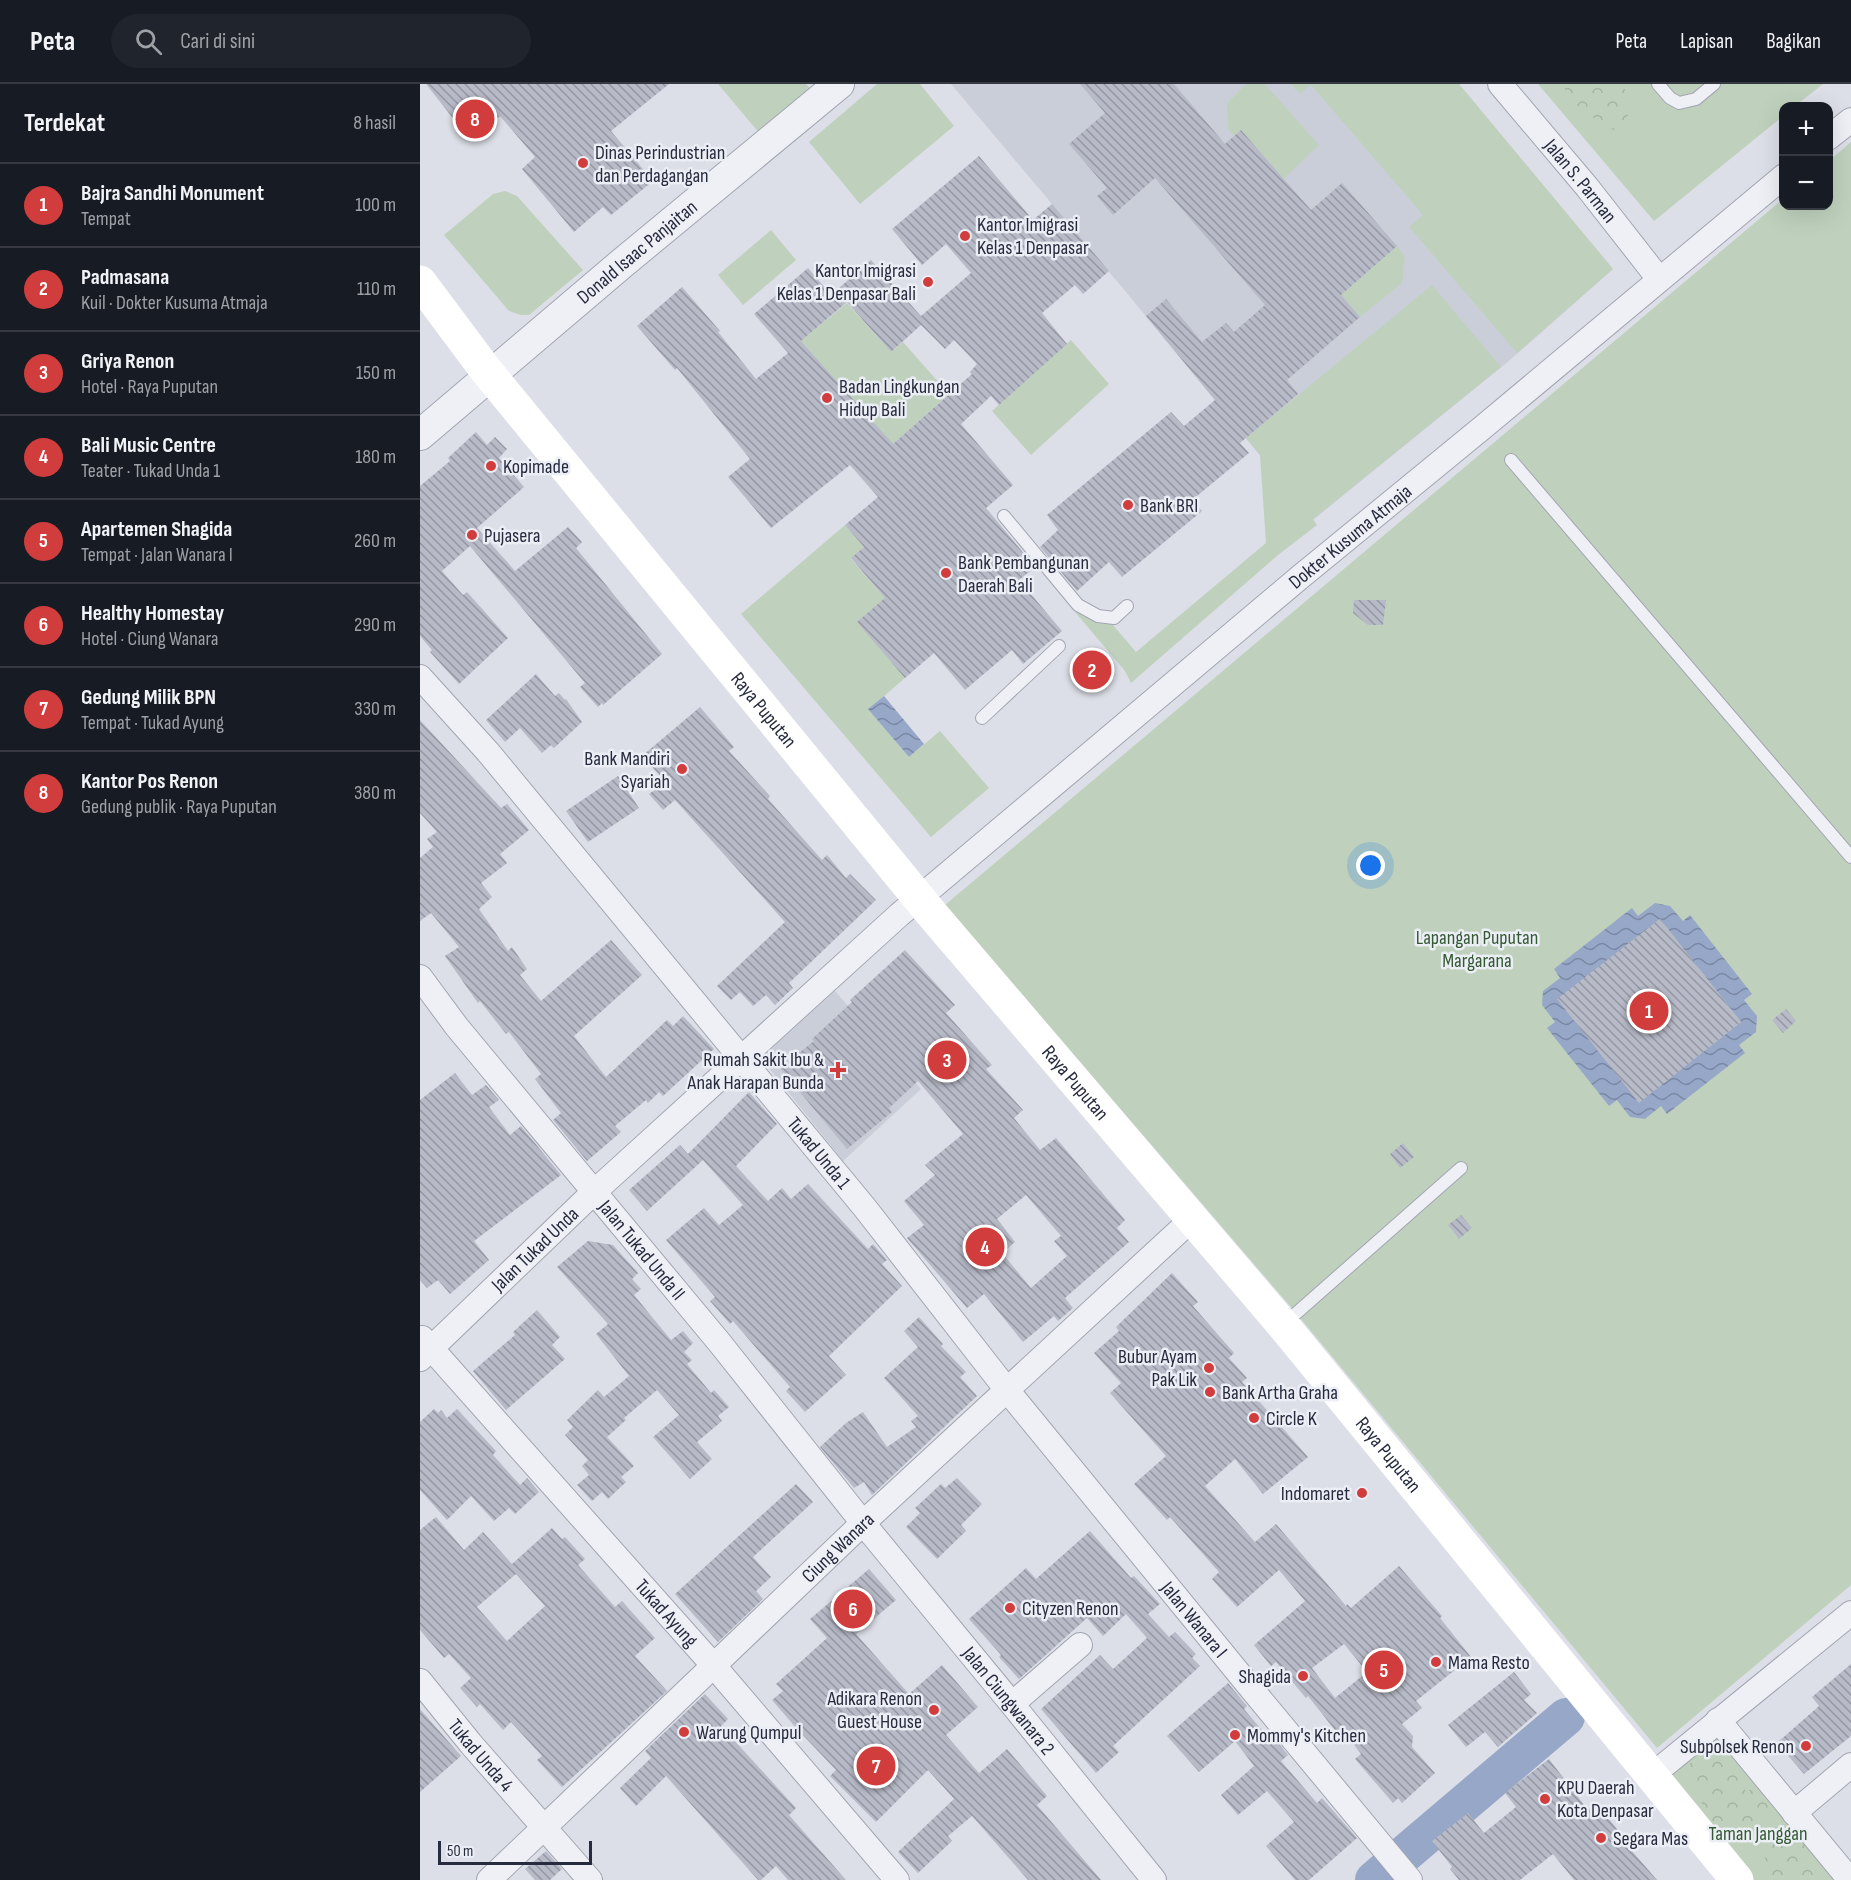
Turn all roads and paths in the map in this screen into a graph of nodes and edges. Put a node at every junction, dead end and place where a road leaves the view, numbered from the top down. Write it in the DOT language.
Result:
graph roads {
  1 [pos="839,84"];
  2 [pos="1500,84"];
  3 [pos="1658,84"];
  4 [pos="1714,84"];
  5 [pos="1851,120"];
  6 [pos="1833,134"];
  7 [pos="1779,180"];
  8 [pos="1659,279"];
  9 [pos="420,282"];
  10 [pos="491,376"];
  11 [pos="420,435"];
  12 [pos="1511,460"];
  13 [pos="1004,516"];
  14 [pos="1127,606"];
  15 [pos="1059,646"];
  16 [pos="420,676"];
  17 [pos="982,718"];
  18 [pos="1851,857"];
  19 [pos="919,899"];
  20 [pos="420,977"];
  21 [pos="741,1058"];
  22 [pos="1461,1168"];
  23 [pos="594,1192"];
  24 [pos="1191,1220"];
  25 [pos="1283,1325"];
  26 [pos="424,1348"];
  27 [pos="1007,1390"];
  28 [pos="863,1523"];
  29 [pos="1851,1613"];
  30 [pos="1080,1645"];
  31 [pos="714,1666"];
  32 [pos="420,1681"];
  33 [pos="1012,1704"];
  34 [pos="1718,1720"];
  35 [pos="1851,1765"];
  36 [pos="1651,1776"];
  37 [pos="1794,1812"];
  38 [pos="545,1827"];
  39 [pos="1407,1876"];
  40 [pos="489,1880"];
  41 [pos="590,1880"];
  42 [pos="897,1880"];
  43 [pos="1154,1880"];
  44 [pos="1737,1880"];
  45 [pos="1850,1880"];
  1 -- 10 [label="street, Donald Isaac Panjaitan"];
  2 -- 8 [label="street, Jalan S. Parman"];
  3 -- 4 [label="lane"];
  5 -- 6 [label="street"];
  7 -- 8 [label="street, Dokter Kusuma Atmaja"];
  8 -- 19 [label="street, Dokter Kusuma Atmaja"];
  9 -- 10 [label="main road, Raya Puputan"];
  10 -- 11 [label="street, Donald Isaac Panjaitan"];
  10 -- 19 [label="main road, Raya Puputan"];
  12 -- 18 [label="lane"];
  13 -- 14 [label="lane"];
  15 -- 17 [label="lane"];
  16 -- 21 [label="street, Tukad Unda 1"];
  19 -- 21 [label="street, Jalan Tukad Unda"];
  19 -- 24 [label="main road, Raya Puputan"];
  20 -- 23 [label="street, Jalan Tukad Unda II"];
  21 -- 23 [label="street, Jalan Tukad Unda"];
  21 -- 27 [label="street, Tukad Unda 1"];
  22 -- 25 [label="lane"];
  23 -- 26 [label="street, Jalan Tukad Unda"];
  23 -- 28 [label="street, Jalan Tukad Unda II"];
  24 -- 25 [label="main road, Raya Puputan"];
  24 -- 27 [label="street, Ciung Wanara"];
  25 -- 36 [label="main road, Raya Puputan"];
  26 -- 31 [label="street, Tukad Ayung"];
  27 -- 28 [label="street, Ciung Wanara"];
  27 -- 39 [label="street, Jalan Wanara I"];
  28 -- 31 [label="street, Ciung Wanara"];
  28 -- 33 [label="street, Jalan Ciungwanara 2"];
  29 -- 34 [label="street"];
  30 -- 33 [label="street"];
  31 -- 38 [label="street, Ciung Wanara"];
  31 -- 42 [label="street, Tukad Ayung"];
  32 -- 38 [label="street, Tukad Unda 4"];
  33 -- 43 [label="street, Jalan Ciungwanara 2"];
  34 -- 36 [label="street"];
  34 -- 37 [label="street"];
  35 -- 37 [label="street"];
  36 -- 44 [label="main road, Raya Puputan"];
  37 -- 45 [label="street"];
  38 -- 40 [label="street, Ciung Wanara"];
  38 -- 41 [label="street, Tukad Unda 4"];
}
